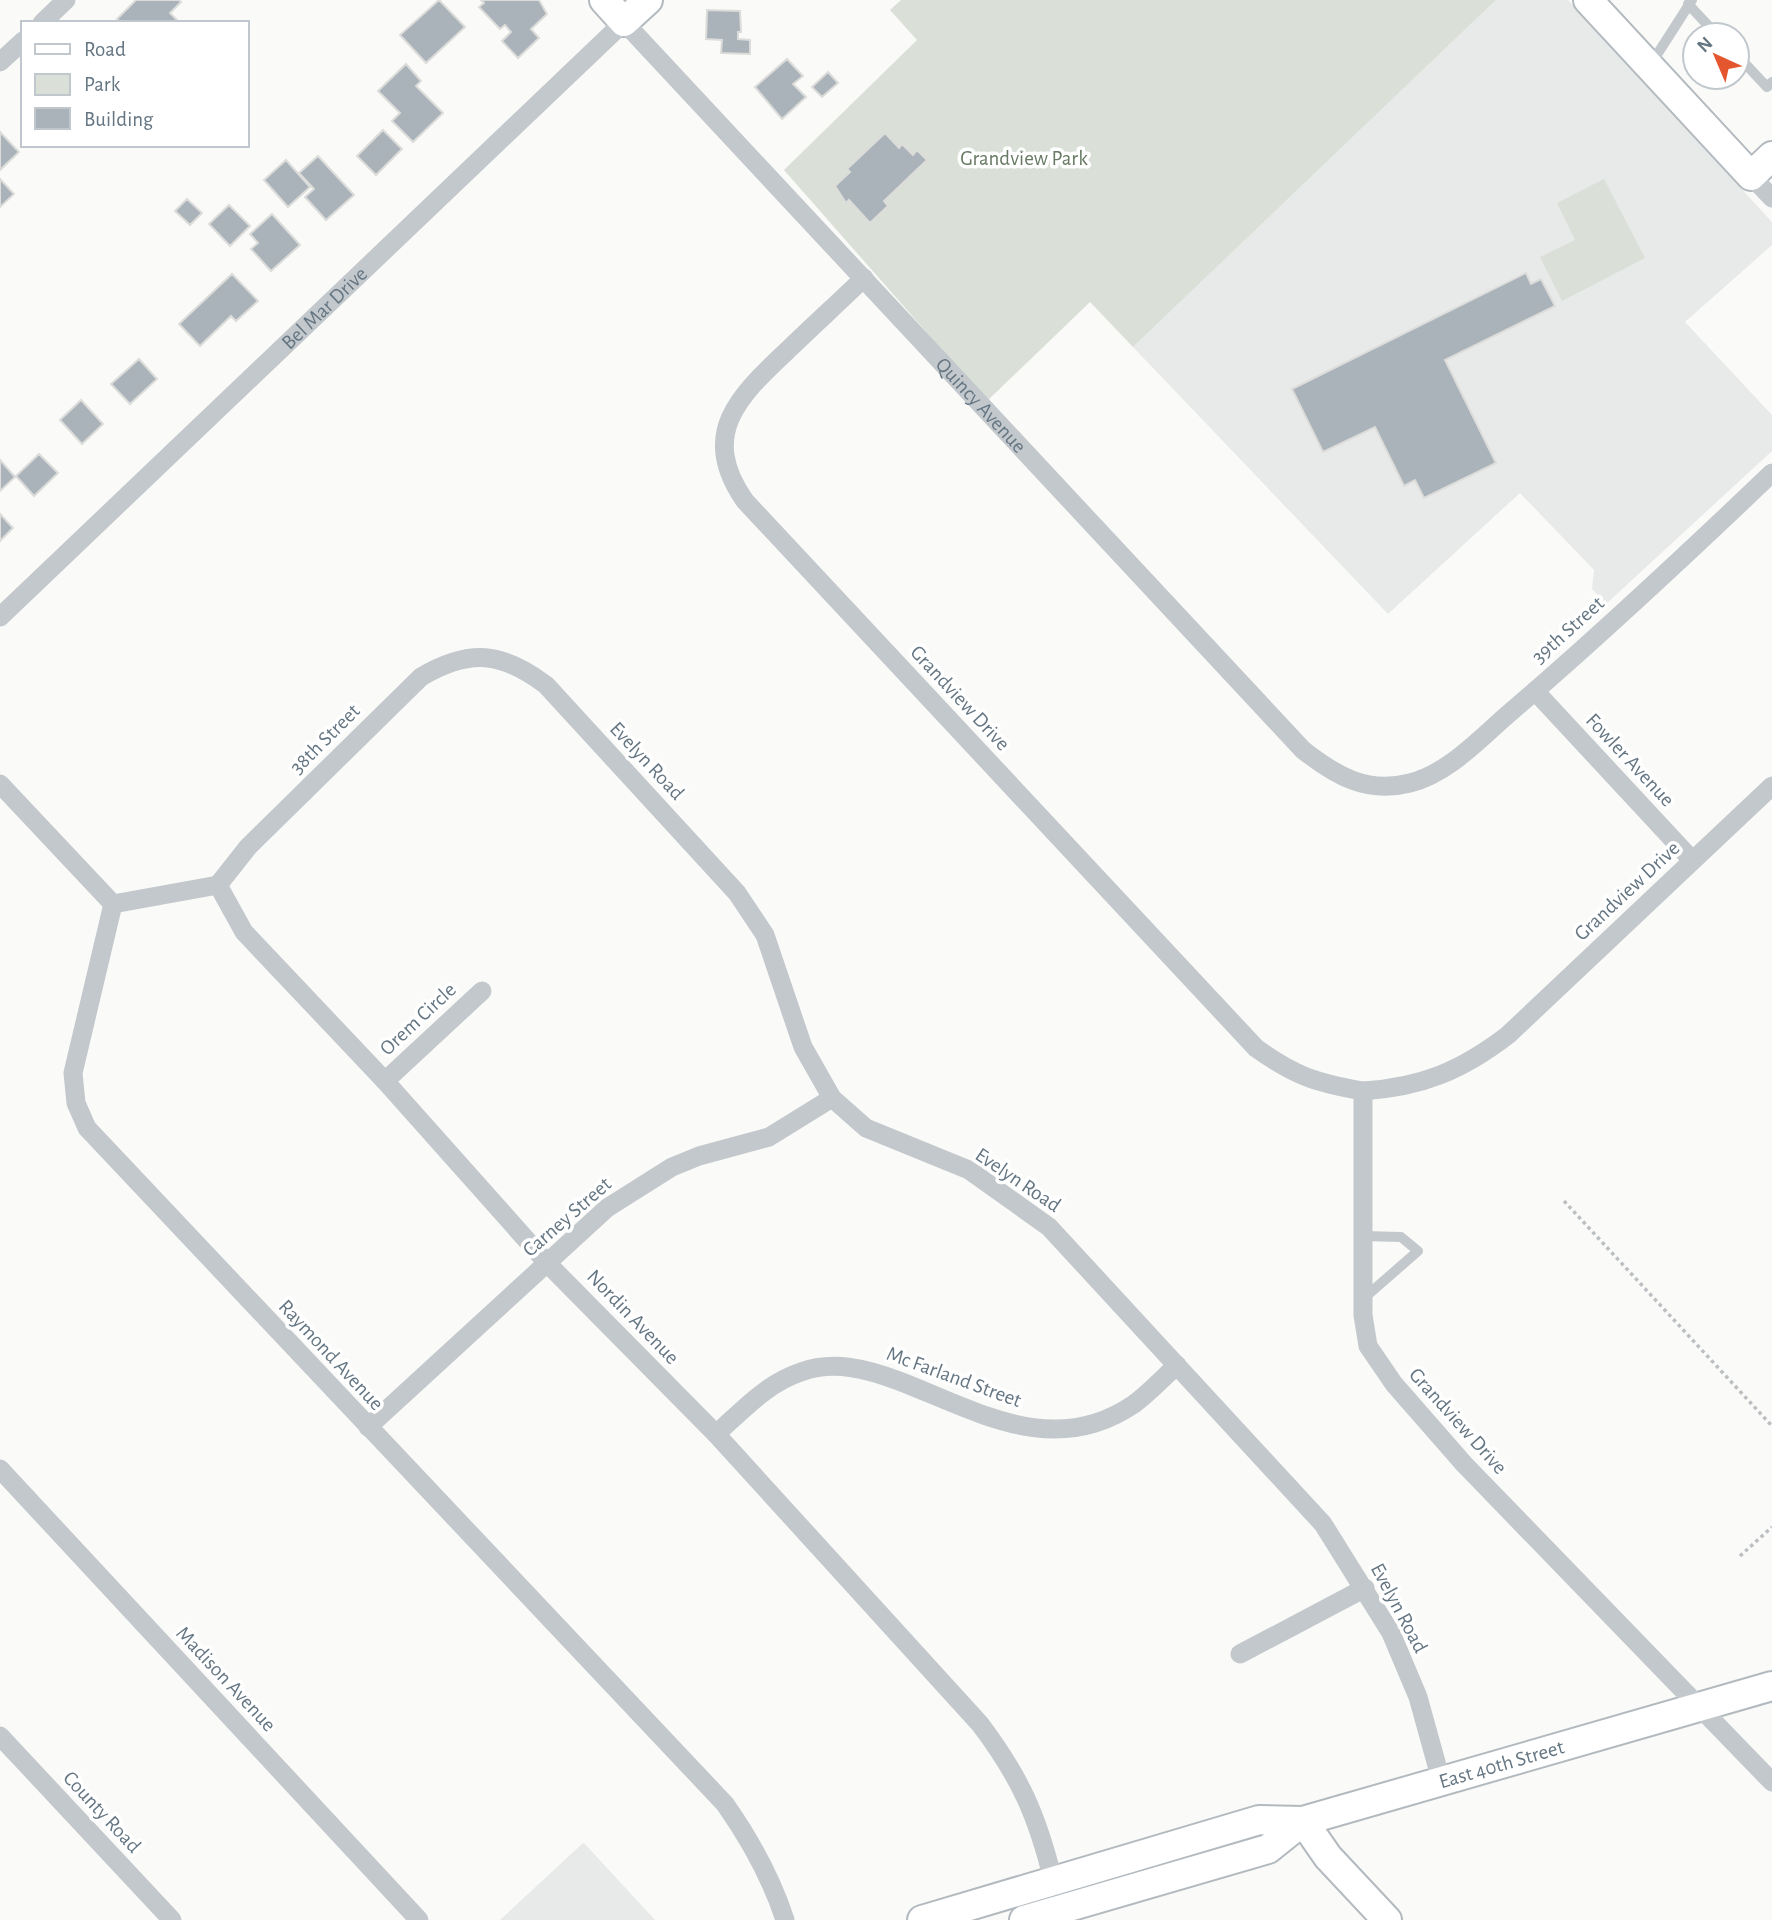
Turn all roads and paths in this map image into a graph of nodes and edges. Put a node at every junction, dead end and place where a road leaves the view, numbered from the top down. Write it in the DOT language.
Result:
graph roads {
  1 [pos="66,0"];
  2 [pos="604,0"];
  3 [pos="648,0"];
  4 [pos="1588,0"];
  5 [pos="1690,2"];
  6 [pos="44,21"];
  7 [pos="1706,21"];
  8 [pos="625,22"];
  9 [pos="21,43"];
  10 [pos="0,62"];
  11 [pos="1649,66"];
  12 [pos="1751,70"];
  13 [pos="1772,82"];
  14 [pos="1772,156"];
  15 [pos="1751,176"];
  16 [pos="1772,198"];
  17 [pos="864,278"];
  18 [pos="1772,473"];
  19 [pos="0,617"];
  20 [pos="484,656"];
  21 [pos="1535,691"];
  22 [pos="0,784"];
  23 [pos="1772,786"];
  24 [pos="1376,788"];
  25 [pos="1692,860"];
  26 [pos="218,885"];
  27 [pos="113,904"];
  28 [pos="482,991"];
  29 [pos="385,1081"];
  30 [pos="1363,1091"];
  31 [pos="832,1098"];
  32 [pos="1563,1201"];
  33 [pos="1363,1236"];
  34 [pos="548,1264"];
  35 [pos="1363,1300"];
  36 [pos="1177,1365"];
  37 [pos="1772,1426"];
  38 [pos="368,1427"];
  39 [pos="716,1434"];
  40 [pos="0,1469"];
  41 [pos="1772,1527"];
  42 [pos="1741,1556"];
  43 [pos="1365,1588"];
  44 [pos="1240,1654"];
  45 [pos="1772,1686"];
  46 [pos="1698,1705"];
  47 [pos="0,1736"];
  48 [pos="1441,1780"];
  49 [pos="1772,1782"];
  50 [pos="1303,1821"];
  51 [pos="1053,1880"];
  52 [pos="172,1920"];
  53 [pos="419,1920"];
  54 [pos="785,1920"];
  55 [pos="922,1920"];
  56 [pos="1024,1920"];
  57 [pos="1387,1920"];
  1 -- 6 [label="street"];
  2 -- 8 [label="main road, Quincy Avenue"];
  3 -- 8 [label="main road, Bel Mar Drive"];
  4 -- 11 [label="main road"];
  5 -- 7 [label="lane"];
  5 -- 11 [label="lane"];
  8 -- 17 [label="street, Quincy Avenue"];
  8 -- 19 [label="street, Bel Mar Drive"];
  9 -- 10 [label="street"];
  11 -- 15 [label="main road"];
  12 -- 13 [label="lane"];
  14 -- 15 [label="main road"];
  15 -- 16 [label="street"];
  17 -- 24 [label="street, Quincy Avenue"];
  17 -- 30 [label="street, Grandview Drive"];
  18 -- 21 [label="street, 39th Street"];
  20 -- 26 [label="street, 38th Street"];
  20 -- 31 [label="street, Evelyn Road"];
  21 -- 24 [label="street, 39th Street"];
  21 -- 25 [label="street, Fowler Avenue"];
  22 -- 27 [label="street"];
  23 -- 25 [label="street, Grandview Drive"];
  25 -- 30 [label="street, Grandview Drive"];
  26 -- 27 [label="street"];
  26 -- 29 [label="street, Nordin Avenue"];
  27 -- 38 [label="street, Raymond Avenue"];
  28 -- 29 [label="street, Orem Circle"];
  29 -- 34 [label="street, Nordin Avenue"];
  30 -- 33 [label="street, Grandview Drive"];
  31 -- 34 [label="street, Carney Street"];
  31 -- 36 [label="street, Evelyn Road"];
  32 -- 37 [label="path"];
  33 -- 35 [label="street, Grandview Drive"];
  33 -- 35 [label="lane"];
  34 -- 38 [label="street, Carney Street"];
  34 -- 39 [label="street, Nordin Avenue"];
  35 -- 46 [label="street, Grandview Drive"];
  36 -- 39 [label="street, Mc Farland Street"];
  36 -- 43 [label="street, Evelyn Road"];
  38 -- 54 [label="street, Raymond Avenue"];
  39 -- 51 [label="street, Nordin Avenue"];
  40 -- 53 [label="street, Madison Avenue"];
  41 -- 42 [label="path"];
  43 -- 44 [label="street"];
  43 -- 48 [label="street, Evelyn Road"];
  45 -- 46 [label="main road, East 40th Street"];
  46 -- 48 [label="main road, East 40th Street"];
  46 -- 49 [label="street, Grandview Drive"];
  47 -- 52 [label="street, County Road"];
  48 -- 50 [label="main road, East 40th Street"];
  50 -- 51 [label="main road, East 40th Street"];
  50 -- 56 [label="main road, East 40th Street"];
  50 -- 57 [label="main road"];
  51 -- 55 [label="main road, East 40th Street"];
}
